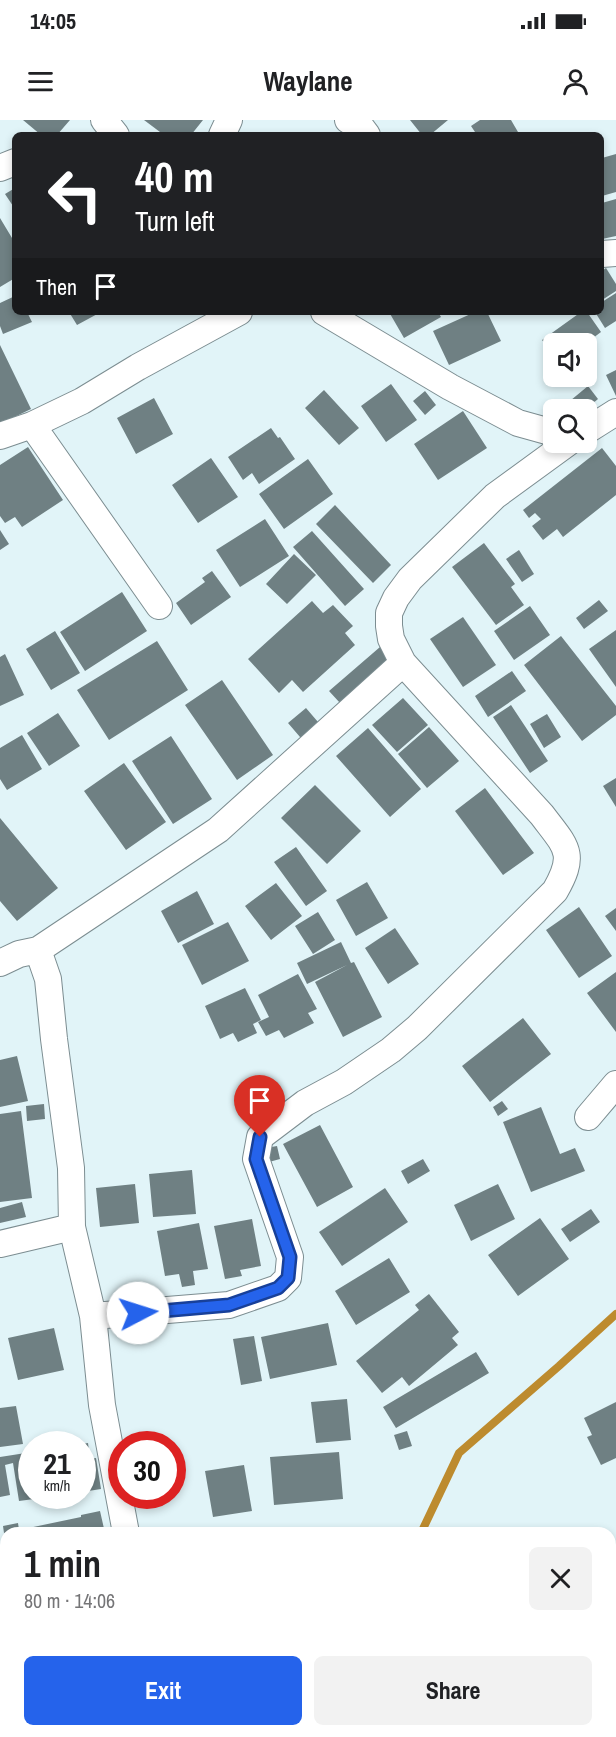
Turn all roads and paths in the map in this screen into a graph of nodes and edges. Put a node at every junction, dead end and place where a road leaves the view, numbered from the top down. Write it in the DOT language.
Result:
graph roads {
  1 [pos="348,120"];
  2 [pos="365,132"];
  3 [pos="234,315"];
  4 [pos="329,315"];
  5 [pos="616,412"];
  6 [pos="597,424"];
  7 [pos="32,425"];
  8 [pos="543,430"];
  9 [pos="0,436"];
  10 [pos="554,453"];
  11 [pos="159,606"];
  12 [pos="403,663"];
  13 [pos="38,950"];
  14 [pos="0,963"];
  15 [pos="616,1084"];
  16 [pos="588,1117"];
  17 [pos="72,1227"];
  18 [pos="0,1244"];
  19 [pos="93,1316"];
  20 [pos="125,1527"];
  1 -- 2 [label="street"];
  3 -- 7 [label="street"];
  4 -- 8 [label="street"];
  5 -- 6 [label="street"];
  7 -- 9 [label="street"];
  7 -- 11 [label="street"];
  10 -- 12 [label="street"];
  12 -- 13 [label="street"];
  12 -- 19 [label="street"];
  13 -- 14 [label="street"];
  13 -- 17 [label="street"];
  15 -- 16 [label="street"];
  17 -- 18 [label="street"];
  17 -- 19 [label="street"];
  19 -- 20 [label="street"];
}
